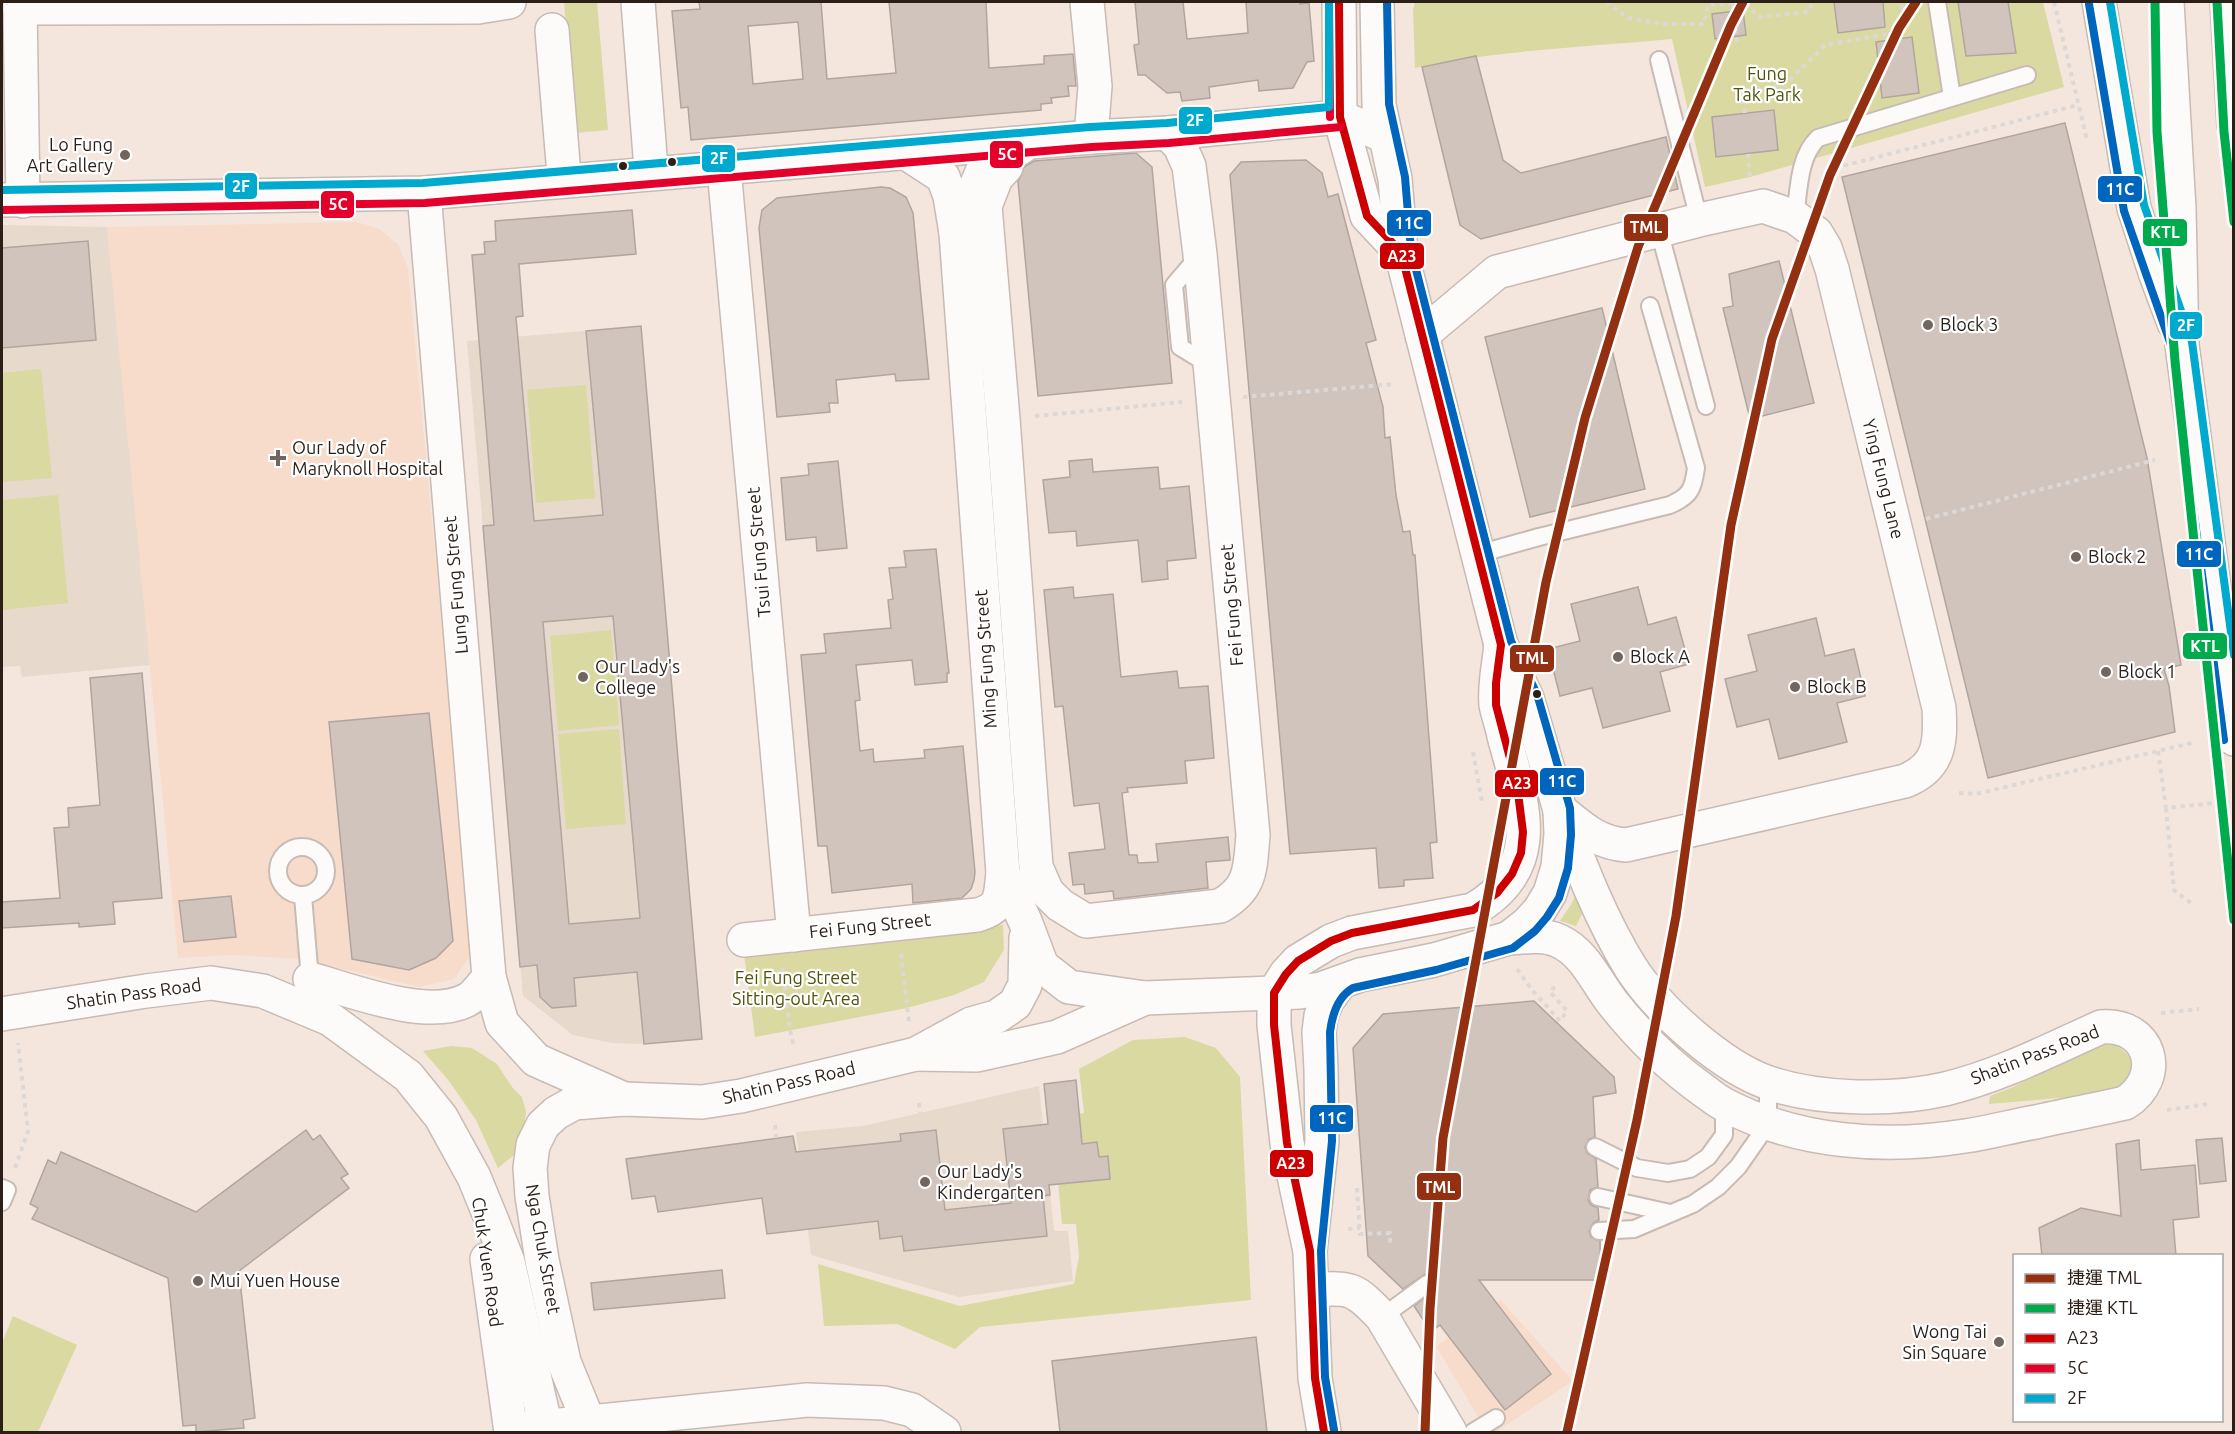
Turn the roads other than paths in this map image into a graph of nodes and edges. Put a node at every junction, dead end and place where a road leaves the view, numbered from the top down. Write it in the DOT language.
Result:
graph roads {
  1 [pos="509,2"];
  2 [pos="638,2"];
  3 [pos="1087,2"];
  4 [pos="1339,2"];
  5 [pos="1377,2"];
  6 [pos="1936,2"];
  7 [pos="2099,2"];
  8 [pos="2167,2"];
  9 [pos="2227,2"];
  10 [pos="20,4"];
  11 [pos="552,30"];
  12 [pos="1659,60"];
  13 [pos="2027,75"];
  14 [pos="1952,98"];
  15 [pos="1340,117"];
  16 [pos="2234,125"];
  17 [pos="1168,133"];
  18 [pos="1385,136"];
  19 [pos="1091,137"];
  20 [pos="1027,144"];
  21 [pos="906,153"];
  22 [pos="650,156"];
  23 [pos="563,163"];
  24 [pos="724,169"];
  25 [pos="424,193"];
  26 [pos="12,201"];
  27 [pos="1795,218"];
  28 [pos="1699,220"];
  29 [pos="1659,230"];
  30 [pos="956,233"];
  31 [pos="1401,252"];
  32 [pos="1650,306"];
  33 [pos="1422,335"];
  34 [pos="2182,345"];
  35 [pos="1706,406"];
  36 [pos="1478,554"];
  37 [pos="1501,645"];
  38 [pos="2234,739"];
  39 [pos="1560,810"];
  40 [pos="1003,873"];
  41 [pos="303,896"];
  42 [pos="1060,905"];
  43 [pos="1026,921"];
  44 [pos="1509,938"];
  45 [pos="744,940"];
  46 [pos="788,948"];
  47 [pos="489,977"];
  48 [pos="1340,983"];
  49 [pos="301,990"];
  50 [pos="1274,993"];
  51 [pos="1145,998"];
  52 [pos="9,1025"];
  53 [pos="916,1054"];
  54 [pos="1768,1083"];
  55 [pos="624,1099"];
  56 [pos="1724,1105"];
  57 [pos="1768,1124"];
  58 [pos="1595,1147"];
  59 [pos="474,1177"];
  60 [pos="1598,1197"];
  61 [pos="1670,1213"];
  62 [pos="1599,1232"];
  63 [pos="1310,1251"];
  64 [pos="1427,1284"];
  65 [pos="1312,1290"];
  66 [pos="1382,1317"];
  67 [pos="1496,1418"];
  68 [pos="589,1423"];
  69 [pos="547,1430"];
  70 [pos="511,1431"];
  71 [pos="944,1432"];
  72 [pos="1324,1432"];
  73 [pos="1450,1432"];
  74 [pos="1473,1432"];
  1 -- 10 [label="main road"];
  2 -- 22 [label="main road"];
  3 -- 19 [label="main road"];
  4 -- 15 [label="main road"];
  5 -- 18 [label="main road"];
  6 -- 14 [label="lane"];
  7 -- 34 [label="main road"];
  8 -- 34 [label="main road"];
  9 -- 16 [label="main road"];
  10 -- 26 [label="main road"];
  11 -- 23 [label="main road"];
  12 -- 28 [label="lane"];
  13 -- 14 [label="lane"];
  14 -- 27 [label="lane"];
  15 -- 17 [label="main road"];
  15 -- 18 [label="main road"];
  15 -- 31 [label="main road"];
  17 -- 19 [label="main road"];
  17 -- 42 [label="main road, Fei Fung Street"];
  18 -- 31 [label="main road"];
  19 -- 20 [label="main road"];
  20 -- 21 [label="main road"];
  20 -- 30 [label="main road"];
  20 -- 42 [label="main road, Ming Fung Street"];
  21 -- 24 [label="main road"];
  21 -- 30 [label="main road, Ming Fung Street"];
  24 -- 25 [label="main road"];
  24 -- 46 [label="main road, Tsui Fung Street"];
  25 -- 26 [label="main road"];
  25 -- 47 [label="main road, Lung Fung Street"];
  27 -- 28 [label="main road, Ying Fung Lane"];
  27 -- 39 [label="main road, Ying Fung Lane"];
  28 -- 29 [label="main road, Ying Fung Lane"];
  29 -- 33 [label="main road, Ying Fung Lane"];
  29 -- 35 [label="lane"];
  30 -- 40 [label="main road, Ming Fung Street"];
  31 -- 33 [label="main road"];
  32 -- 36 [label="lane"];
  33 -- 36 [label="main road"];
  34 -- 38 [label="main road"];
  36 -- 37 [label="main road"];
  37 -- 39 [label="main road"];
  37 -- 50 [label="main road"];
  39 -- 44 [label="main road, Shatin Pass Road"];
  39 -- 54 [label="main road, Shatin Pass Road"];
  40 -- 43 [label="main road, Ming Fung Street"];
  40 -- 46 [label="main road, Fei Fung Street"];
  41 -- 49 [label="lane"];
  43 -- 51 [label="main road, Ming Fung Street"];
  43 -- 53 [label="main road, Shatin Pass Road"];
  44 -- 48 [label="main road, Shatin Pass Road"];
  44 -- 56 [label="main road, Shatin Pass Road"];
  45 -- 46 [label="main road, Fei Fung Street"];
  47 -- 49 [label="main road"];
  47 -- 55 [label="main road, Lung Fung Street"];
  48 -- 50 [label="main road, Shatin Pass Road"];
  48 -- 63 [label="main road"];
  49 -- 52 [label="main road, Shatin Pass Road"];
  49 -- 59 [label="main road, Shatin Pass Road"];
  50 -- 51 [label="main road, Shatin Pass Road"];
  50 -- 63 [label="main road"];
  51 -- 53 [label="main road, Shatin Pass Road"];
  53 -- 55 [label="main road, Shatin Pass Road"];
  54 -- 57 [label="lane"];
  54 -- 57 [label="main road, Shatin Pass Road"];
  55 -- 68 [label="main road, Nga Chuk Street"];
  56 -- 57 [label="main road, Shatin Pass Road"];
  56 -- 58 [label="lane"];
  57 -- 61 [label="lane"];
  59 -- 69 [label="main road, Chuk Yuen Road"];
  59 -- 70 [label="main road, Chuk Yuen Road"];
  60 -- 61 [label="lane"];
  61 -- 62 [label="lane"];
  63 -- 65 [label="main road"];
  64 -- 66 [label="lane"];
  65 -- 66 [label="main road"];
  65 -- 72 [label="main road"];
  66 -- 73 [label="main road"];
  67 -- 74 [label="lane"];
  68 -- 69 [label="main road"];
  68 -- 71 [label="main road"];
  69 -- 70 [label="main road"];
}
